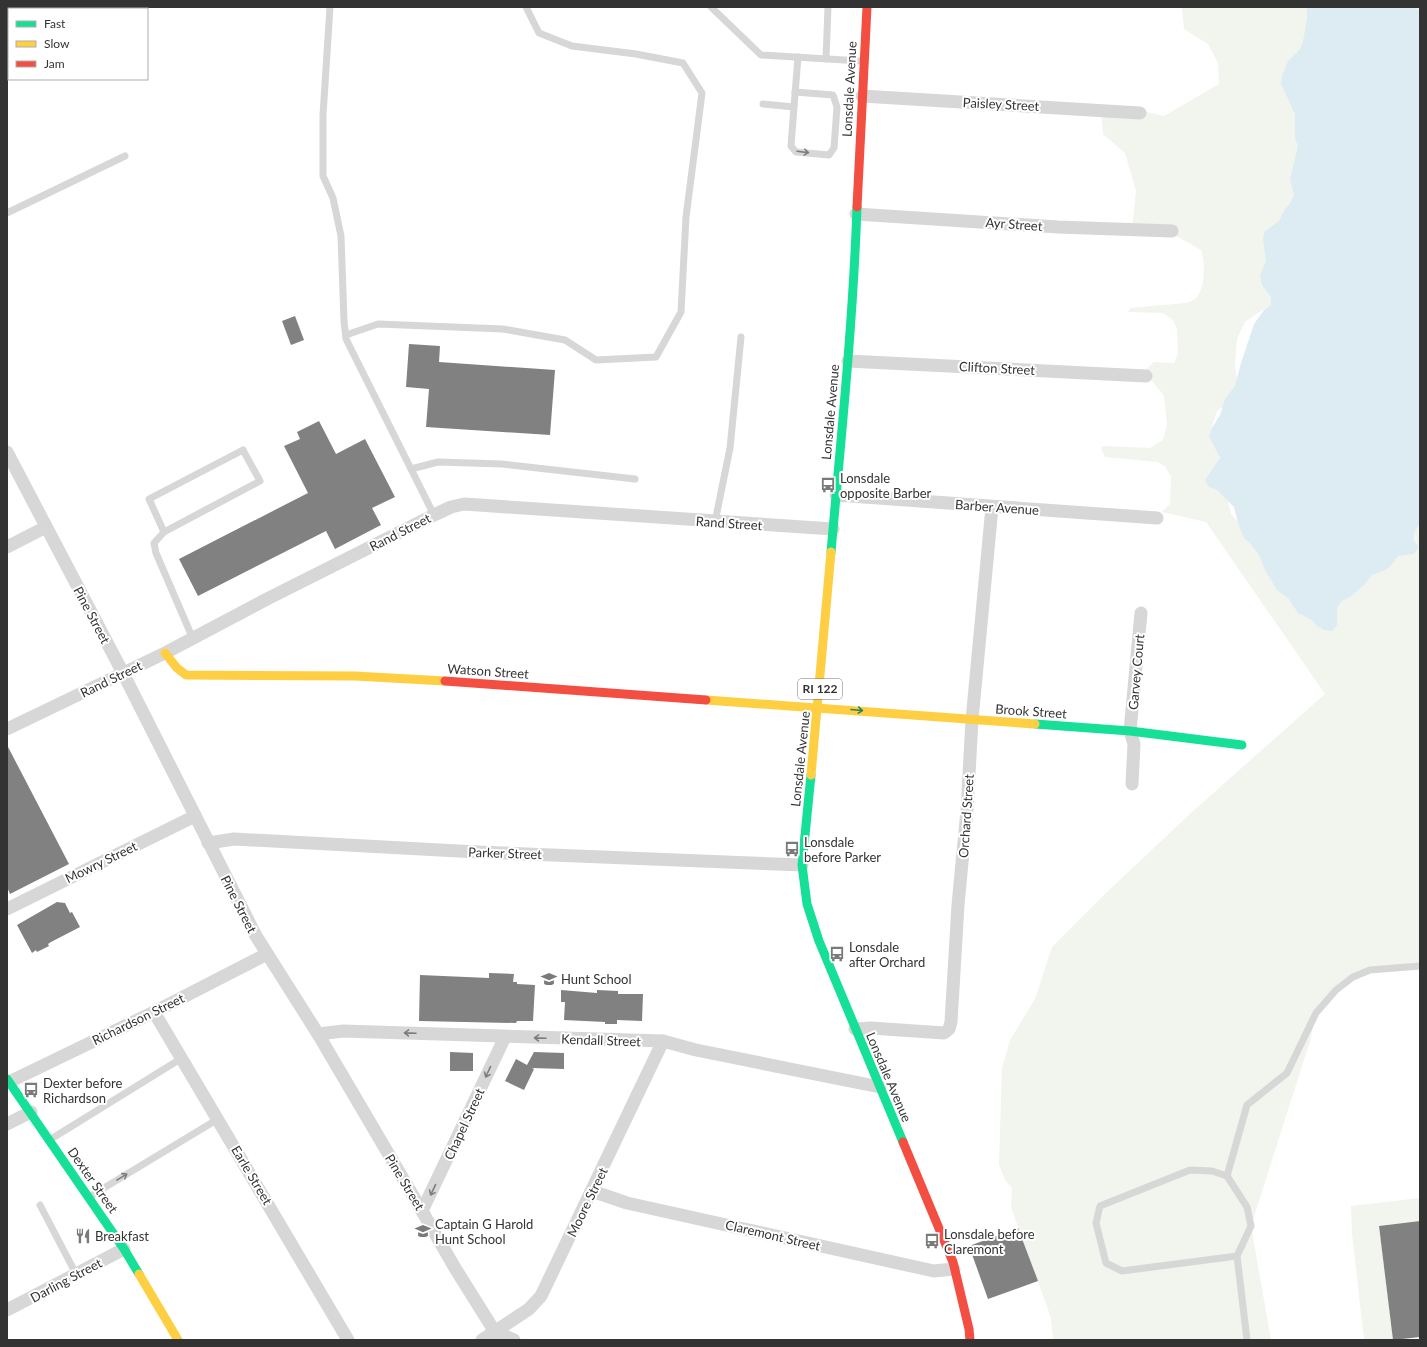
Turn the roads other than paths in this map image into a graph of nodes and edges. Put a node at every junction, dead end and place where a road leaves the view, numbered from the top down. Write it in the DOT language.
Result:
graph roads {
  1 [pos="330,7"];
  2 [pos="526,7"];
  3 [pos="711,7"];
  4 [pos="828,7"];
  5 [pos="867,7"];
  6 [pos="798,57"];
  7 [pos="826,59"];
  8 [pos="864,61"];
  9 [pos="795,92"];
  10 [pos="862,96"];
  11 [pos="763,104"];
  12 [pos="794,107"];
  13 [pos="1140,113"];
  14 [pos="125,156"];
  15 [pos="7,213"];
  16 [pos="856,214"];
  17 [pos="1172,231"];
  18 [pos="346,335"];
  19 [pos="741,336"];
  20 [pos="848,361"];
  21 [pos="1146,376"];
  22 [pos="7,452"];
  23 [pos="411,469"];
  24 [pos="635,479"];
  25 [pos="836,495"];
  26 [pos="992,507"];
  27 [pos="434,515"];
  28 [pos="1157,518"];
  29 [pos="715,522"];
  30 [pos="46,527"];
  31 [pos="833,529"];
  32 [pos="164,532"];
  33 [pos="7,547"];
  34 [pos="1141,613"];
  35 [pos="192,639"];
  36 [pos="165,652"];
  37 [pos="122,673"];
  38 [pos="818,707"];
  39 [pos="972,720"];
  40 [pos="7,729"];
  41 [pos="1130,731"];
  42 [pos="1242,745"];
  43 [pos="1132,784"];
  44 [pos="194,816"];
  45 [pos="208,843"];
  46 [pos="802,865"];
  47 [pos="7,909"];
  48 [pos="266,954"];
  49 [pos="1420,966"];
  50 [pos="154,1012"];
  51 [pos="854,1029"];
  52 [pos="318,1034"];
  53 [pos="505,1037"];
  54 [pos="663,1041"];
  55 [pos="182,1058"];
  56 [pos="8,1081"];
  57 [pos="880,1087"];
  58 [pos="31,1112"];
  59 [pos="218,1119"];
  60 [pos="7,1124"];
  61 [pos="50,1140"];
  62 [pos="1227,1176"];
  63 [pos="592,1191"];
  64 [pos="89,1197"];
  65 [pos="40,1205"];
  66 [pos="422,1211"];
  67 [pos="124,1249"];
  68 [pos="1236,1256"];
  69 [pos="954,1269"];
  70 [pos="76,1274"];
  71 [pos="7,1310"];
  72 [pos="498,1336"];
  73 [pos="178,1340"];
  74 [pos="348,1340"];
  75 [pos="482,1340"];
  76 [pos="514,1340"];
  77 [pos="970,1340"];
  78 [pos="1247,1340"];
  1 -- 18 [label="lane"];
  2 -- 18 [label="lane"];
  3 -- 6 [label="lane"];
  4 -- 7 [label="lane"];
  5 -- 8 [label="main road, Lonsdale Avenue / RI 122"];
  6 -- 7 [label="lane"];
  6 -- 9 [label="lane"];
  7 -- 8 [label="lane"];
  8 -- 10 [label="main road, Lonsdale Avenue / RI 122"];
  9 -- 12 [label="lane"];
  12 -- 9 [label="lane, one-way"];
  10 -- 13 [label="street, Paisley Street"];
  10 -- 16 [label="main road, Lonsdale Avenue / RI 122"];
  11 -- 12 [label="lane"];
  14 -- 15 [label="lane"];
  16 -- 17 [label="street, Ayr Street"];
  16 -- 20 [label="main road, Lonsdale Avenue / RI 122"];
  18 -- 23 [label="lane"];
  19 -- 29 [label="lane"];
  20 -- 21 [label="street, Clifton Street"];
  20 -- 25 [label="main road, Lonsdale Avenue / RI 122"];
  22 -- 30 [label="street, Pine Street"];
  23 -- 24 [label="lane"];
  23 -- 27 [label="lane"];
  25 -- 26 [label="street, Barber Avenue"];
  25 -- 31 [label="main road, Lonsdale Avenue / RI 122"];
  26 -- 28 [label="street, Barber Avenue"];
  26 -- 39 [label="street, Orchard Street"];
  27 -- 29 [label="street, Rand Street"];
  27 -- 35 [label="street, Rand Street"];
  29 -- 31 [label="street, Rand Street"];
  30 -- 33 [label="street"];
  30 -- 37 [label="street, Pine Street"];
  31 -- 38 [label="main road, Lonsdale Avenue / RI 122"];
  32 -- 32 [label="lane"];
  32 -- 35 [label="lane"];
  34 -- 41 [label="street, Garvey Court"];
  35 -- 36 [label="street, Rand Street"];
  36 -- 37 [label="street, Rand Street"];
  36 -- 38 [label="main road, Watson Street"];
  37 -- 40 [label="street, Rand Street"];
  37 -- 44 [label="street, Pine Street"];
  38 -- 39 [label="main road, Brook Street, one-way"];
  38 -- 46 [label="main road, Lonsdale Avenue / RI 122"];
  39 -- 41 [label="main road, Brook Street"];
  39 -- 51 [label="street, Orchard Street"];
  41 -- 42 [label="main road, Brook Street"];
  41 -- 43 [label="street, Garvey Court"];
  44 -- 45 [label="street, Pine Street"];
  44 -- 47 [label="street, Mowry Street"];
  45 -- 46 [label="street, Parker Street"];
  45 -- 48 [label="street, Pine Street"];
  46 -- 51 [label="main road, Lonsdale Avenue / RI 122"];
  48 -- 50 [label="street, Richardson Street"];
  48 -- 52 [label="street, Pine Street"];
  49 -- 62 [label="lane"];
  50 -- 55 [label="street, Earle Street"];
  50 -- 56 [label="street, Richardson Street"];
  51 -- 57 [label="main road, Lonsdale Avenue / RI 122"];
  53 -- 52 [label="street, Kendall Street, one-way"];
  52 -- 66 [label="street, Pine Street"];
  54 -- 53 [label="street, Kendall Street, one-way"];
  53 -- 66 [label="street, Chapel Street, one-way"];
  54 -- 57 [label="street, Kendall Street"];
  54 -- 63 [label="street, Moore Street"];
  55 -- 59 [label="street, Earle Street"];
  55 -- 61 [label="lane"];
  56 -- 58 [label="main road, Dexter Street"];
  57 -- 69 [label="main road, Lonsdale Avenue / RI 122"];
  58 -- 60 [label="street"];
  58 -- 61 [label="main road, Dexter Street"];
  64 -- 59 [label="lane, one-way"];
  59 -- 74 [label="street, Earle Street"];
  61 -- 64 [label="main road, Dexter Street"];
  62 -- 68 [label="lane"];
  62 -- 68 [label="lane"];
  63 -- 69 [label="street, Claremont Street"];
  63 -- 72 [label="street, Moore Street"];
  64 -- 67 [label="main road, Dexter Street"];
  65 -- 70 [label="lane"];
  66 -- 72 [label="street, Pine Street"];
  67 -- 70 [label="street, Darling Street"];
  67 -- 73 [label="main road, Dexter Street"];
  68 -- 78 [label="lane"];
  69 -- 77 [label="main road, Lonsdale Avenue / RI 122"];
  70 -- 71 [label="street, Darling Street"];
  72 -- 75 [label="street, Moore Street"];
  72 -- 76 [label="street"];
}
